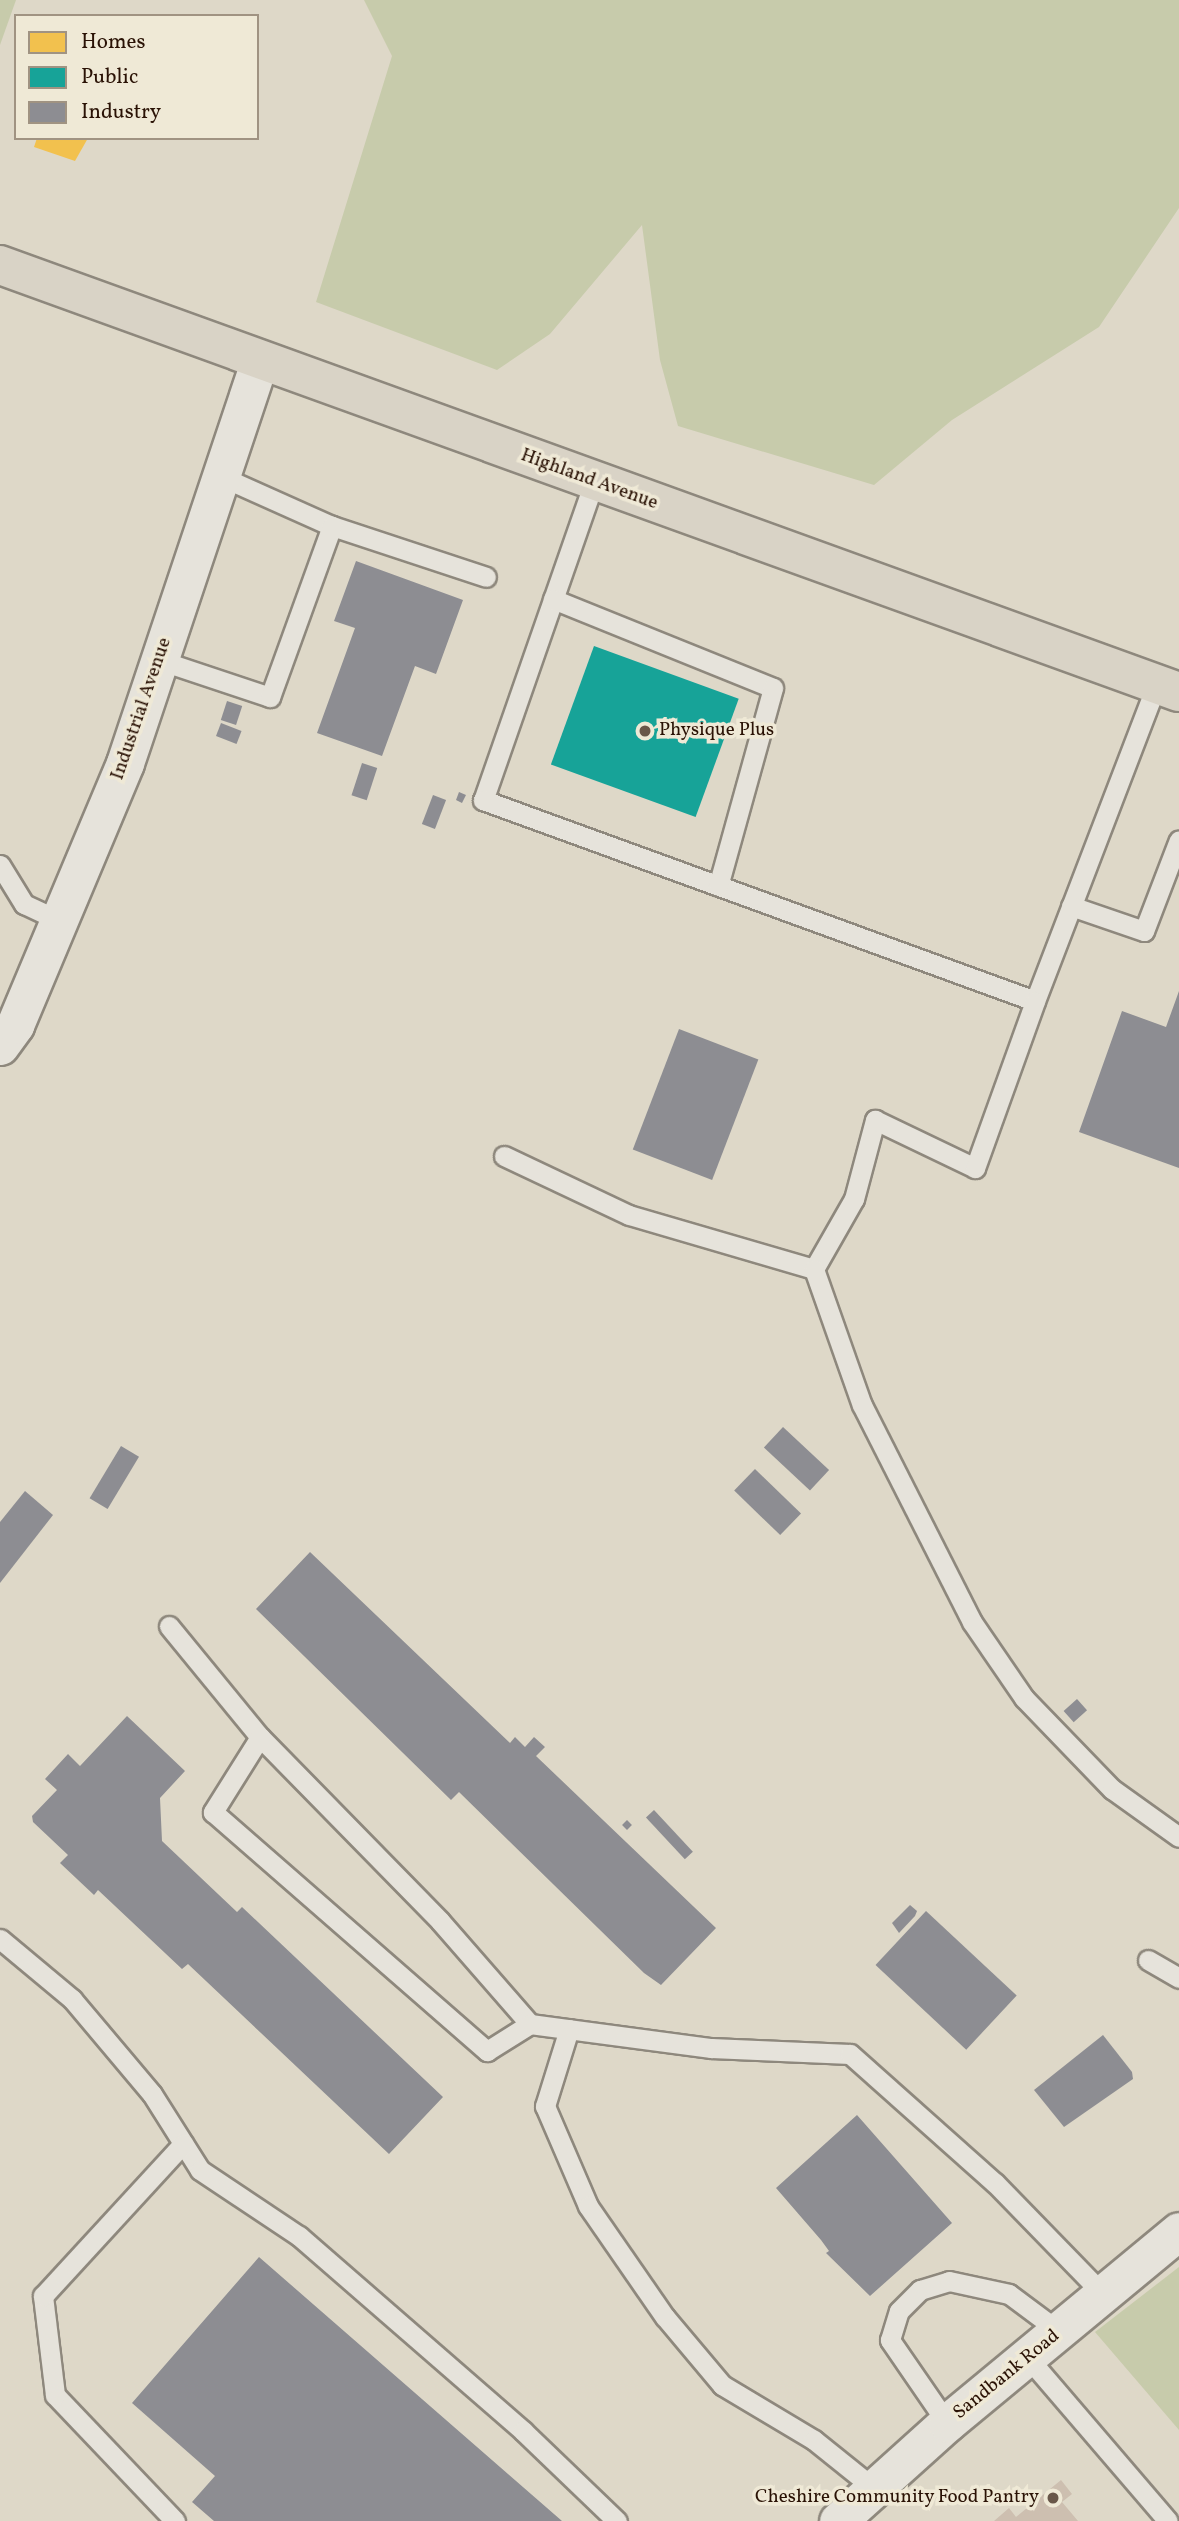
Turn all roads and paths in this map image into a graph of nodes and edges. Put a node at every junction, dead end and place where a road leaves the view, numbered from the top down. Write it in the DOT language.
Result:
graph roads {
  1 [pos="0,265"];
  2 [pos="259,362"];
  3 [pos="220,476"];
  4 [pos="594,482"];
  5 [pos="332,526"];
  6 [pos="486,577"];
  7 [pos="553,599"];
  8 [pos="159,660"];
  9 [pos="1168,688"];
  10 [pos="1179,840"];
  11 [pos="0,865"];
  12 [pos="718,886"];
  13 [pos="1071,906"];
  14 [pos="59,920"];
  15 [pos="1035,1001"];
  16 [pos="0,1046"];
  17 [pos="504,1156"];
  18 [pos="814,1269"];
  19 [pos="169,1626"];
  20 [pos="260,1737"];
  21 [pos="1179,1837"];
  22 [pos="0,1939"];
  23 [pos="1148,1960"];
  24 [pos="1179,1978"];
  25 [pos="530,2024"];
  26 [pos="569,2029"];
  27 [pos="183,2144"];
  28 [pos="1179,2231"];
  29 [pos="1104,2295"];
  30 [pos="1060,2332"];
  31 [pos="1030,2359"];
  32 [pos="947,2423"];
  33 [pos="875,2489"];
  34 [pos="175,2521"];
  35 [pos="617,2521"];
  36 [pos="838,2521"];
  37 [pos="1168,2521"];
  1 -- 2 [label="highway, Highland Avenue"];
  2 -- 3 [label="street, Industrial Avenue"];
  2 -- 4 [label="highway, Highland Avenue"];
  3 -- 5 [label="lane"];
  3 -- 8 [label="street, Industrial Avenue"];
  4 -- 7 [label="lane"];
  4 -- 9 [label="highway, Highland Avenue"];
  5 -- 6 [label="lane"];
  5 -- 8 [label="lane"];
  7 -- 12 [label="lane"];
  7 -- 12 [label="lane"];
  8 -- 14 [label="street, Industrial Avenue"];
  9 -- 13 [label="lane"];
  10 -- 13 [label="lane"];
  11 -- 14 [label="lane"];
  12 -- 15 [label="lane"];
  13 -- 15 [label="lane"];
  14 -- 16 [label="street, Industrial Avenue"];
  15 -- 18 [label="lane"];
  17 -- 18 [label="lane"];
  18 -- 21 [label="lane"];
  19 -- 20 [label="lane"];
  20 -- 25 [label="lane"];
  20 -- 25 [label="lane"];
  22 -- 27 [label="lane"];
  23 -- 24 [label="lane"];
  25 -- 26 [label="lane"];
  26 -- 29 [label="lane"];
  26 -- 33 [label="lane"];
  27 -- 34 [label="lane"];
  27 -- 35 [label="lane"];
  28 -- 29 [label="street, Sandbank Road"];
  29 -- 30 [label="street, Sandbank Road"];
  30 -- 31 [label="street, Sandbank Road"];
  30 -- 32 [label="lane"];
  31 -- 32 [label="street, Sandbank Road"];
  31 -- 37 [label="lane"];
  32 -- 33 [label="street, Sandbank Road"];
  33 -- 36 [label="street, Sandbank Road"];
}
